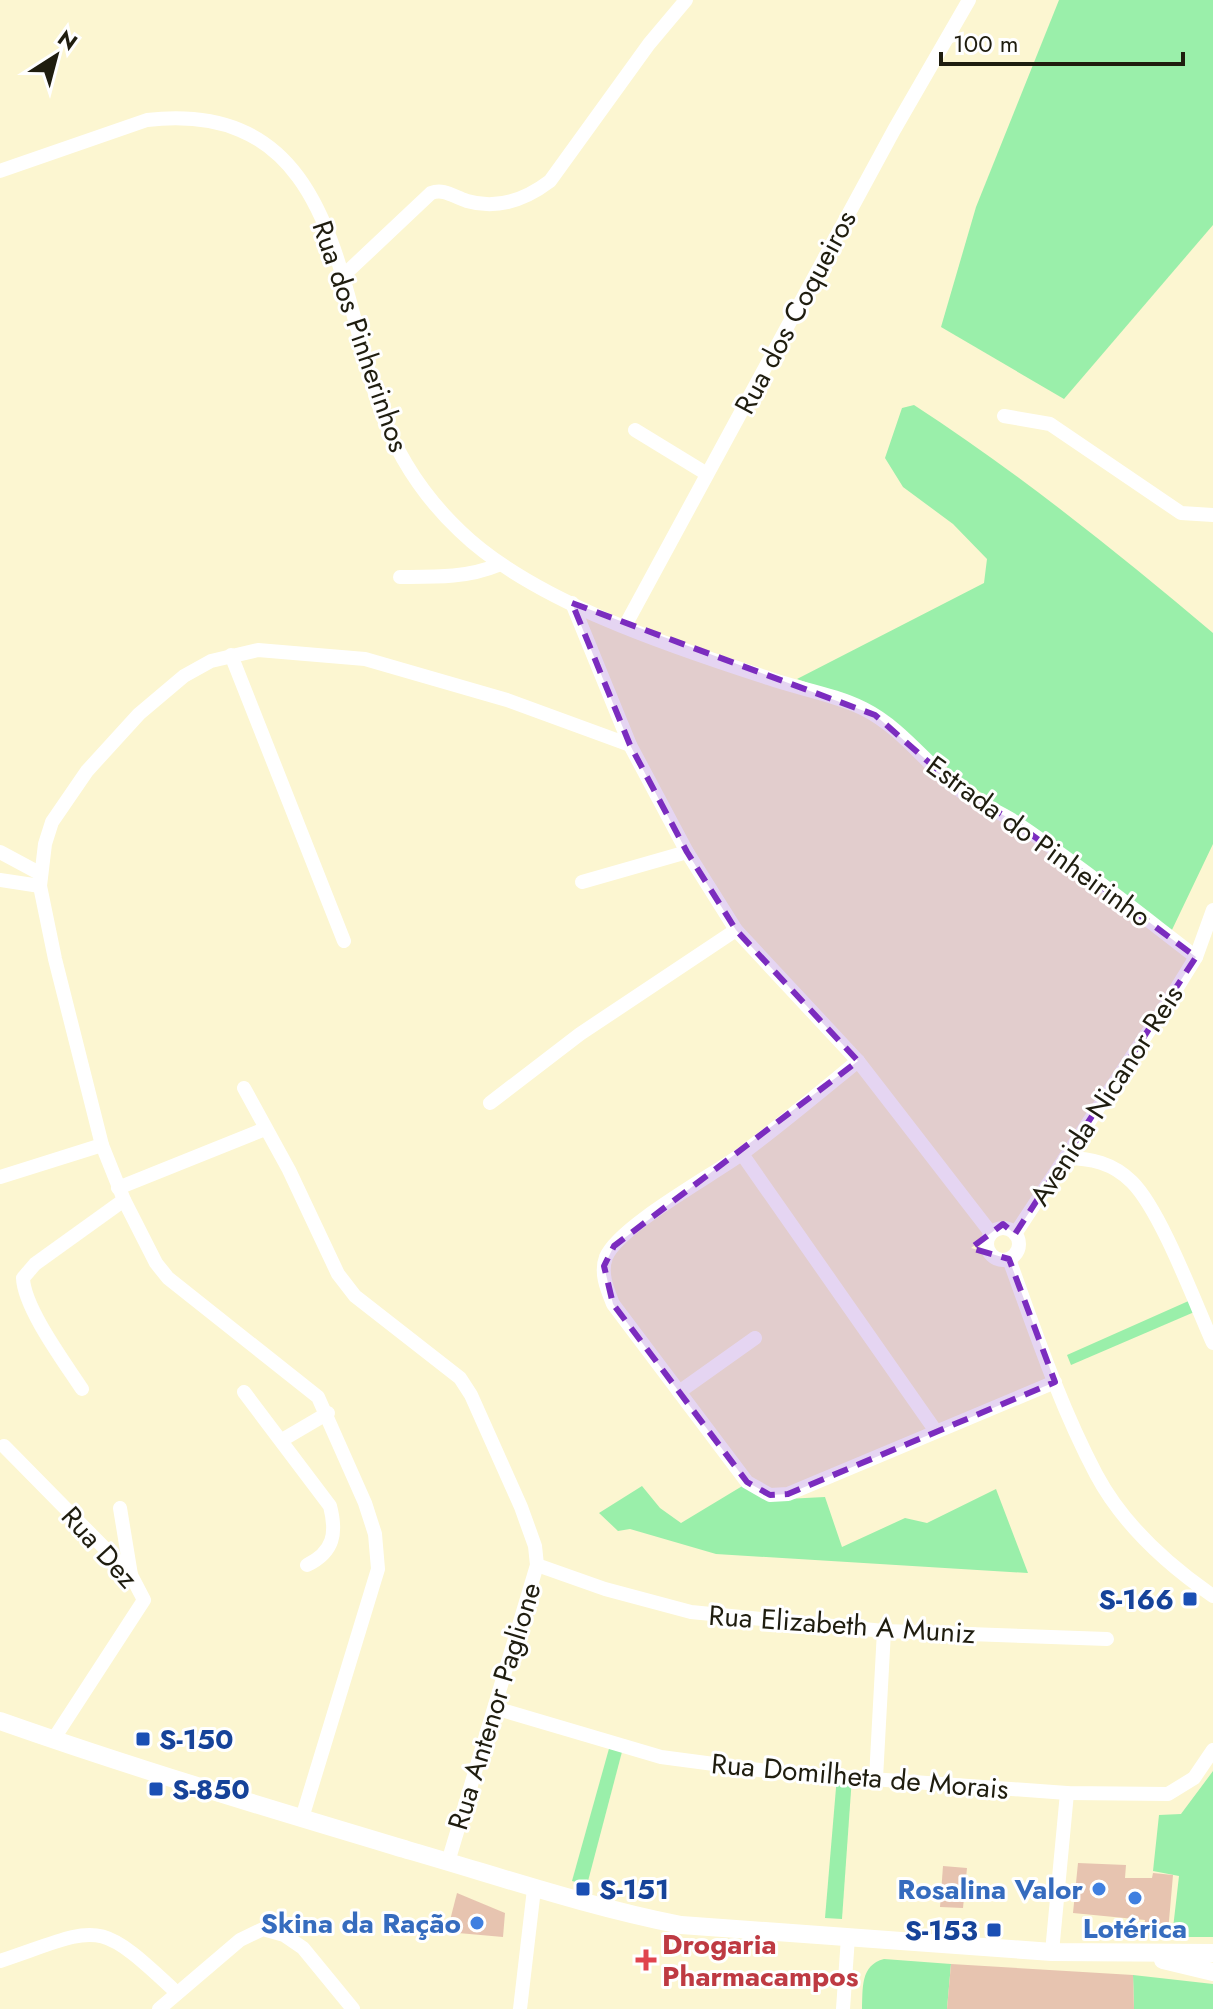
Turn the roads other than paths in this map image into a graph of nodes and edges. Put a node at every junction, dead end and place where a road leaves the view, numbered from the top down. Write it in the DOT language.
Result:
graph roads {
  1 [pos="686,0"];
  2 [pos="969,0"];
  3 [pos="0,171"];
  4 [pos="344,275"];
  5 [pos="1004,416"];
  6 [pos="635,430"];
  7 [pos="707,474"];
  8 [pos="1213,515"];
  9 [pos="498,565"];
  10 [pos="400,577"];
  11 [pos="572,603"];
  12 [pos="625,626"];
  13 [pos="231,655"];
  14 [pos="630,745"];
  15 [pos="0,852"];
  16 [pos="687,852"];
  17 [pos="0,880"];
  18 [pos="41,880"];
  19 [pos="582,882"];
  20 [pos="1213,910"];
  21 [pos="736,930"];
  22 [pos="344,941"];
  23 [pos="1196,957"];
  24 [pos="858,1061"];
  25 [pos="244,1088"];
  26 [pos="490,1103"];
  27 [pos="265,1129"];
  28 [pos="102,1145"];
  29 [pos="742,1154"];
  30 [pos="1065,1158"];
  31 [pos="0,1177"];
  32 [pos="121,1194"];
  33 [pos="991,1233"];
  34 [pos="1015,1234"];
  35 [pos="1009,1259"];
  36 [pos="755,1338"];
  37 [pos="1213,1343"];
  38 [pos="1055,1382"];
  39 [pos="82,1389"];
  40 [pos="244,1392"];
  41 [pos="679,1392"];
  42 [pos="328,1413"];
  43 [pos="935,1430"];
  44 [pos="282,1440"];
  45 [pos="4,1446"];
  46 [pos="120,1508"];
  47 [pos="307,1565"];
  48 [pos="537,1565"];
  49 [pos="131,1575"];
  50 [pos="1213,1596"];
  51 [pos="884,1631"];
  52 [pos="1107,1639"];
  53 [pos="495,1708"];
  54 [pos="0,1721"];
  55 [pos="53,1740"];
  56 [pos="1213,1750"];
  57 [pos="876,1778"];
  58 [pos="1067,1793"];
  59 [pos="302,1818"];
  60 [pos="448,1862"];
  61 [pos="534,1889"];
  62 [pos="848,1937"];
  63 [pos="1052,1952"];
  64 [pos="1213,1953"];
  65 [pos="1141,1955"];
  66 [pos="0,1961"];
  67 [pos="1213,1972"];
  68 [pos="176,1992"];
  69 [pos="159,2009"];
  70 [pos="353,2009"];
  71 [pos="520,2009"];
  72 [pos="843,2009"];
  1 -- 4 [label="street"];
  2 -- 7 [label="street, Rua dos Coqueiros"];
  3 -- 4 [label="street, Rua dos Pinherinhos"];
  4 -- 9 [label="street, Rua dos Pinherinhos"];
  5 -- 8 [label="street"];
  6 -- 7 [label="street"];
  7 -- 12 [label="street, Rua dos Coqueiros"];
  9 -- 10 [label="street"];
  9 -- 11 [label="street, Rua dos Pinherinhos"];
  11 -- 12 [label="street, Estrada do Pinheirinho"];
  11 -- 14 [label="street"];
  12 -- 23 [label="street, Estrada do Pinheirinho"];
  13 -- 14 [label="street"];
  13 -- 18 [label="street"];
  13 -- 22 [label="street"];
  14 -- 16 [label="street"];
  15 -- 18 [label="street"];
  16 -- 19 [label="street"];
  16 -- 21 [label="street"];
  17 -- 18 [label="street"];
  18 -- 28 [label="street"];
  20 -- 23 [label="street, Avenida Nicanor Reis"];
  21 -- 24 [label="street"];
  21 -- 26 [label="street"];
  23 -- 30 [label="street, Avenida Nicanor Reis"];
  24 -- 29 [label="street"];
  24 -- 33 [label="street"];
  25 -- 27 [label="street, Rua Antenor Paglione"];
  27 -- 32 [label="street"];
  27 -- 48 [label="street, Rua Antenor Paglione"];
  28 -- 31 [label="street"];
  28 -- 32 [label="street"];
  29 -- 41 [label="street"];
  29 -- 43 [label="street"];
  30 -- 34 [label="street, Avenida Nicanor Reis"];
  30 -- 37 [label="street"];
  32 -- 39 [label="street"];
  32 -- 42 [label="street"];
  33 -- 34 [label="street"];
  33 -- 35 [label="street"];
  34 -- 35 [label="street"];
  35 -- 38 [label="street"];
  36 -- 41 [label="street"];
  38 -- 43 [label="street"];
  38 -- 50 [label="street"];
  40 -- 44 [label="street"];
  41 -- 43 [label="street"];
  42 -- 44 [label="street"];
  42 -- 59 [label="street"];
  44 -- 47 [label="street"];
  45 -- 49 [label="street, Rua Dez"];
  46 -- 49 [label="street"];
  48 -- 51 [label="street, Rua Elizabeth A Muniz"];
  48 -- 53 [label="street, Rua Antenor Paglione"];
  49 -- 55 [label="street, Rua Dez"];
  51 -- 52 [label="street, Rua Elizabeth A Muniz"];
  51 -- 57 [label="street"];
  53 -- 57 [label="street, Rua Domilheta de Morais"];
  53 -- 60 [label="street, Rua Antenor Paglione"];
  54 -- 55 [label="main road, Rua Antenor Paglione"];
  55 -- 59 [label="main road, Rua Antenor Paglione"];
  56 -- 58 [label="street, Rua Domilheta de Morais"];
  57 -- 58 [label="street, Rua Domilheta de Morais"];
  58 -- 63 [label="street"];
  59 -- 60 [label="main road, Rua Antenor Paglione"];
  60 -- 61 [label="main road"];
  61 -- 62 [label="main road"];
  61 -- 71 [label="street"];
  62 -- 63 [label="main road"];
  62 -- 72 [label="street"];
  63 -- 65 [label="main road"];
  64 -- 65 [label="main road"];
  65 -- 67 [label="main road"];
  66 -- 68 [label="street"];
  68 -- 69 [label="street"];
  68 -- 70 [label="street"];
}
